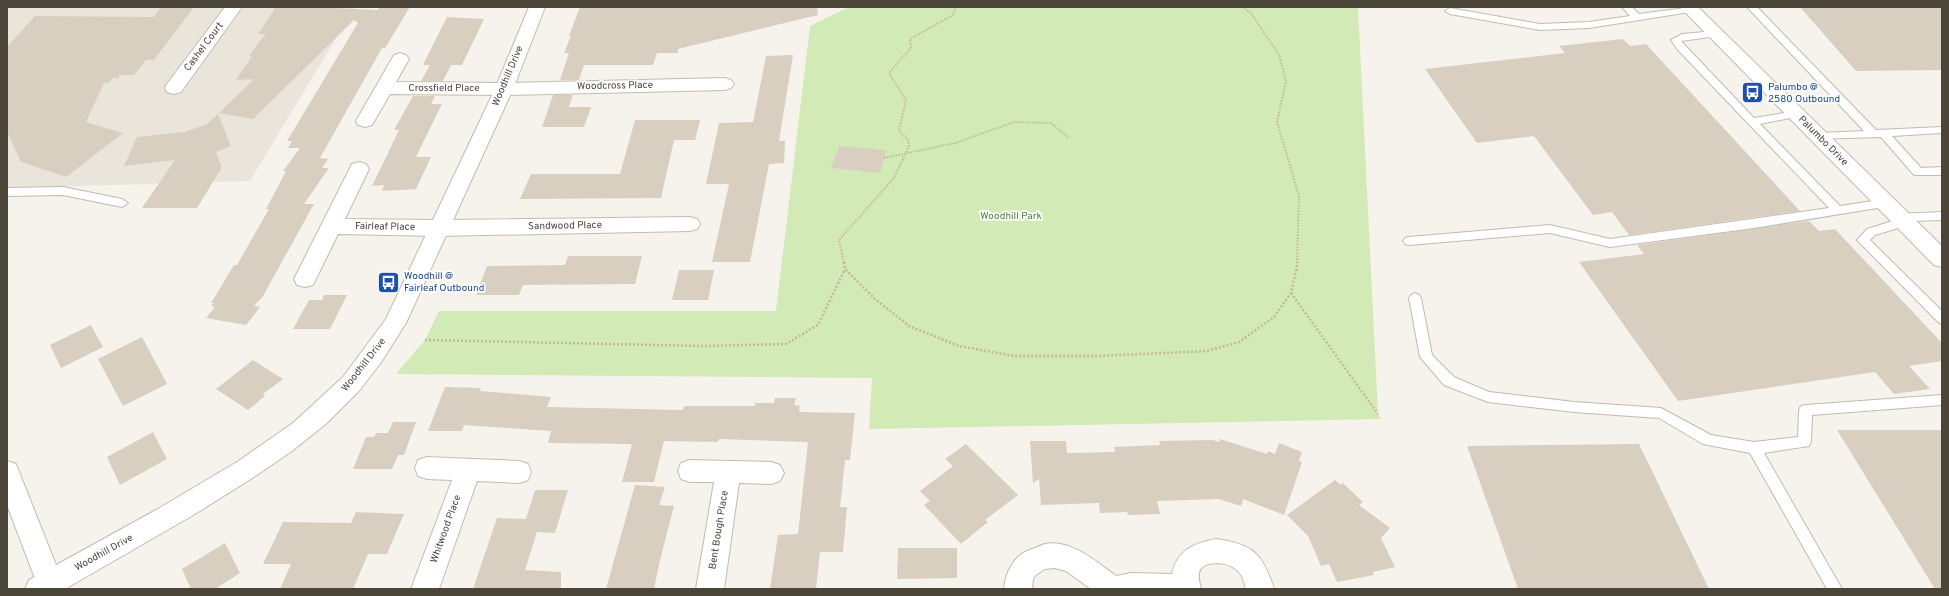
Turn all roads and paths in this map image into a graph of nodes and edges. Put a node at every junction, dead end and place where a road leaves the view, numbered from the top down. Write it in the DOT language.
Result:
graph roads {
  1 [pos="234,7"];
  2 [pos="536,7"];
  3 [pos="956,7"];
  4 [pos="1242,7"];
  5 [pos="1627,7"];
  6 [pos="1752,7"];
  7 [pos="1689,8"];
  8 [pos="1450,11"];
  9 [pos="1636,18"];
  10 [pos="1715,34"];
  11 [pos="400,59"];
  12 [pos="725,84"];
  13 [pos="174,88"];
  14 [pos="383,88"];
  15 [pos="504,88"];
  16 [pos="1796,114"];
  17 [pos="364,121"];
  18 [pos="1752,122"];
  19 [pos="1942,130"];
  20 [pos="1878,134"];
  21 [pos="1819,137"];
  22 [pos="1070,138"];
  23 [pos="905,153"];
  24 [pos="884,158"];
  25 [pos="359,168"];
  26 [pos="1942,171"];
  27 [pos="7,192"];
  28 [pos="122,203"];
  29 [pos="1886,203"];
  30 [pos="1838,211"];
  31 [pos="1942,216"];
  32 [pos="1902,219"];
  33 [pos="690,224"];
  34 [pos="330,226"];
  35 [pos="440,228"];
  36 [pos="1409,241"];
  37 [pos="1942,259"];
  38 [pos="845,269"];
  39 [pos="304,279"];
  40 [pos="1291,293"];
  41 [pos="1416,298"];
  42 [pos="1942,319"];
  43 [pos="425,340"];
  44 [pos="1942,400"];
  45 [pos="1378,414"];
  46 [pos="1754,448"];
  47 [pos="427,468"];
  48 [pos="468,470"];
  49 [pos="690,471"];
  50 [pos="7,472"];
  51 [pos="519,472"];
  52 [pos="728,472"];
  53 [pos="771,472"];
  54 [pos="48,587"];
  55 [pos="1187,588"];
  56 [pos="425,589"];
  57 [pos="710,589"];
  58 [pos="1018,589"];
  59 [pos="1112,589"];
  60 [pos="1116,589"];
  61 [pos="1260,589"];
  62 [pos="1835,589"];
  1 -- 13 [label="street, Cashel Court"];
  2 -- 15 [label="street, Woodhill Drive"];
  3 -- 23 [label="path"];
  4 -- 40 [label="path"];
  5 -- 9 [label="lane"];
  6 -- 20 [label="lane"];
  7 -- 9 [label="lane"];
  7 -- 10 [label="street, Palumbo Drive"];
  8 -- 9 [label="lane"];
  10 -- 16 [label="street, Palumbo Drive"];
  10 -- 18 [label="lane"];
  11 -- 14 [label="street"];
  12 -- 15 [label="street, Woodcross Place"];
  14 -- 15 [label="street, Crossfield Place"];
  14 -- 17 [label="street"];
  15 -- 35 [label="street, Woodhill Drive"];
  16 -- 18 [label="lane"];
  16 -- 21 [label="street, Palumbo Drive"];
  18 -- 30 [label="lane"];
  19 -- 20 [label="lane"];
  20 -- 21 [label="lane"];
  20 -- 26 [label="lane"];
  21 -- 29 [label="street, Palumbo Drive"];
  22 -- 23 [label="path"];
  23 -- 24 [label="path"];
  23 -- 38 [label="path"];
  25 -- 34 [label="street"];
  27 -- 28 [label="lane"];
  29 -- 30 [label="lane"];
  29 -- 32 [label="street, Palumbo Drive"];
  30 -- 36 [label="lane"];
  31 -- 32 [label="lane"];
  32 -- 37 [label="street, Palumbo Drive"];
  32 -- 42 [label="lane"];
  33 -- 35 [label="street, Sandwood Place"];
  34 -- 35 [label="street, Fairleaf Place"];
  34 -- 39 [label="street"];
  35 -- 54 [label="street, Woodhill Drive"];
  38 -- 40 [label="path"];
  38 -- 43 [label="path"];
  40 -- 45 [label="path"];
  41 -- 46 [label="lane"];
  44 -- 46 [label="lane"];
  46 -- 62 [label="lane"];
  47 -- 48 [label="street"];
  48 -- 51 [label="street"];
  48 -- 56 [label="street, Whitwood Place"];
  49 -- 52 [label="street"];
  50 -- 54 [label="street"];
  52 -- 53 [label="street"];
  52 -- 57 [label="street, Bent Bough Place"];
  55 -- 60 [label="street"];
  55 -- 61 [label="street"];
  58 -- 59 [label="street"];
}
